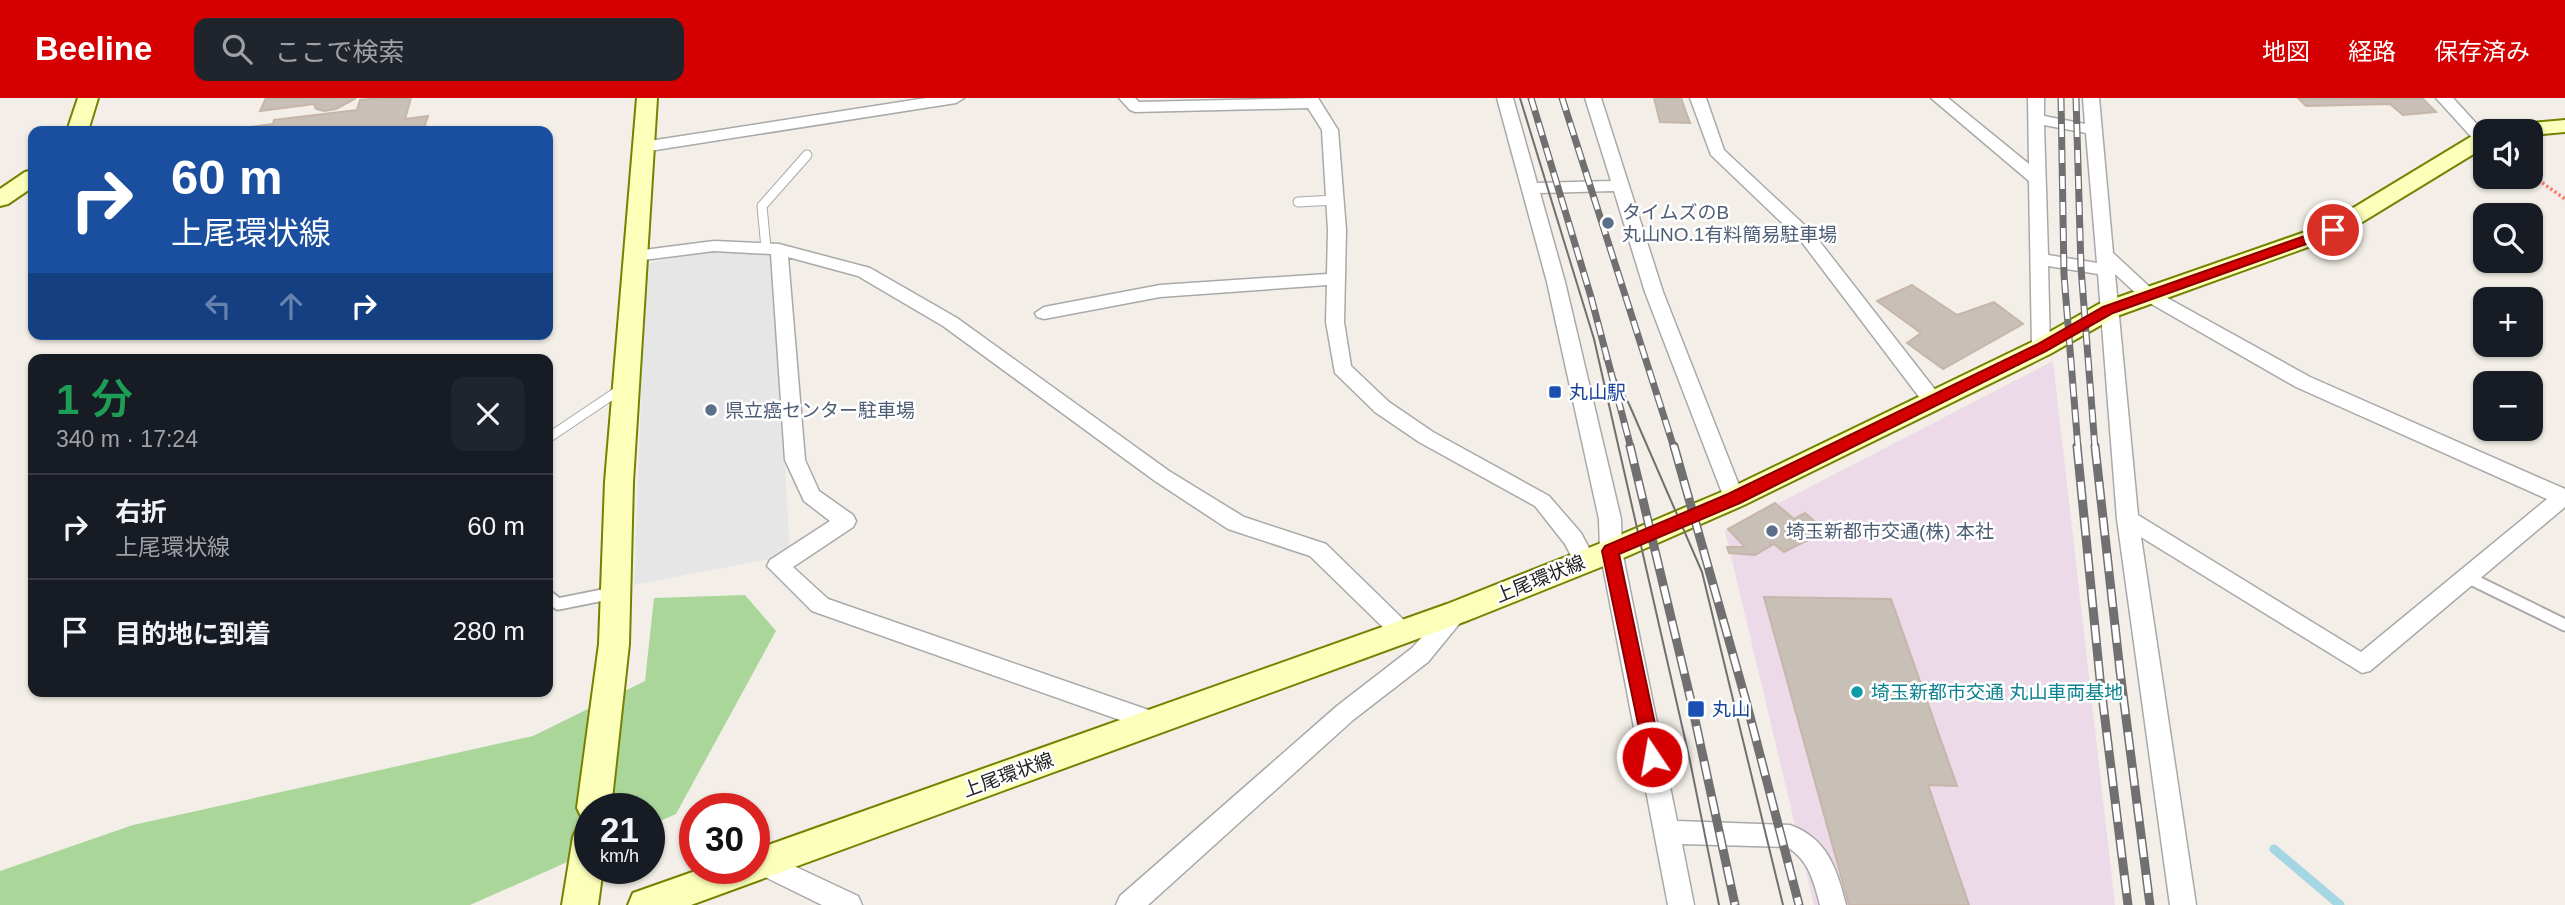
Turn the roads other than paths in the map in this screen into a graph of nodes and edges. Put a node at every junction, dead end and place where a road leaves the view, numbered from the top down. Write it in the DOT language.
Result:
graph roads {
  1 [pos="88,98"];
  2 [pos="647,98"];
  3 [pos="956,98"];
  4 [pos="1127,98"];
  5 [pos="1505,98"];
  6 [pos="1593,98"];
  7 [pos="1698,98"];
  8 [pos="1939,98"];
  9 [pos="2036,98"];
  10 [pos="2091,98"];
  11 [pos="2444,98"];
  12 [pos="1312,100"];
  13 [pos="2036,119"];
  14 [pos="80,126"];
  15 [pos="2565,126"];
  16 [pos="2473,128"];
  17 [pos="2543,128"];
  18 [pos="2093,130"];
  19 [pos="2473,144"];
  20 [pos="643,147"];
  21 [pos="807,155"];
  22 [pos="2037,179"];
  23 [pos="28,180"];
  24 [pos="1619,187"];
  25 [pos="1531,188"];
  26 [pos="0,199"];
  27 [pos="1335,200"];
  28 [pos="1298,202"];
  29 [pos="773,249"];
  30 [pos="636,256"];
  31 [pos="2039,259"];
  32 [pos="2104,261"];
  33 [pos="1336,279"];
  34 [pos="2147,294"];
  35 [pos="2108,310"];
  36 [pos="1044,313"];
  37 [pos="2041,348"];
  38 [pos="626,385"];
  39 [pos="1933,401"];
  40 [pos="553,435"];
  41 [pos="2564,497"];
  42 [pos="1734,498"];
  43 [pos="2128,519"];
  44 [pos="1598,556"];
  45 [pos="2467,577"];
  46 [pos="616,592"];
  47 [pos="553,600"];
  48 [pos="1458,612"];
  49 [pos="2565,625"];
  50 [pos="1402,632"];
  51 [pos="1154,722"];
  52 [pos="596,793"];
  53 [pos="1668,832"];
  54 [pos="770,861"];
  55 [pos="770,872"];
  56 [pos="583,884"];
  57 [pos="705,884"];
  58 [pos="580,905"];
  59 [pos="646,905"];
  60 [pos="849,905"];
  61 [pos="1129,905"];
  62 [pos="1681,905"];
  63 [pos="1833,905"];
  64 [pos="2183,905"];
  1 -- 14 [label="main road"];
  2 -- 20 [label="main road"];
  3 -- 20 [label="street"];
  4 -- 12 [label="street"];
  5 -- 25 [label="street"];
  6 -- 24 [label="street"];
  7 -- 39 [label="street"];
  8 -- 22 [label="street"];
  9 -- 13 [label="street"];
  10 -- 18 [label="street"];
  11 -- 16 [label="street"];
  12 -- 27 [label="street"];
  13 -- 18 [label="street"];
  13 -- 22 [label="street"];
  15 -- 17 [label="main road"];
  18 -- 32 [label="street"];
  19 -- 34 [label="main road, 上尾環状線"];
  20 -- 30 [label="main road"];
  21 -- 29 [label="lane"];
  22 -- 31 [label="street"];
  23 -- 26 [label="main road"];
  24 -- 25 [label="street"];
  24 -- 42 [label="street"];
  25 -- 44 [label="street"];
  27 -- 28 [label="lane"];
  27 -- 33 [label="street"];
  29 -- 30 [label="street"];
  29 -- 50 [label="street"];
  29 -- 51 [label="street"];
  30 -- 38 [label="main road"];
  31 -- 32 [label="street"];
  31 -- 37 [label="street"];
  32 -- 34 [label="street"];
  32 -- 35 [label="street"];
  33 -- 36 [label="street"];
  33 -- 44 [label="street"];
  34 -- 35 [label="main road, 上尾環状線"];
  34 -- 41 [label="street"];
  35 -- 37 [label="main road, 上尾環状線"];
  35 -- 43 [label="street"];
  37 -- 39 [label="main road, 上尾環状線"];
  38 -- 40 [label="lane"];
  38 -- 46 [label="main road"];
  39 -- 42 [label="main road, 上尾環状線"];
  41 -- 45 [label="street"];
  42 -- 44 [label="main road, 上尾環状線"];
  43 -- 45 [label="street"];
  43 -- 64 [label="street"];
  44 -- 48 [label="main road, 上尾環状線"];
  44 -- 53 [label="street"];
  45 -- 49 [label="lane"];
  46 -- 47 [label="lane"];
  46 -- 52 [label="main road"];
  48 -- 50 [label="main road, 上尾環状線"];
  48 -- 61 [label="street"];
  50 -- 51 [label="main road, 上尾環状線"];
  51 -- 54 [label="main road, 上尾環状線"];
  53 -- 62 [label="street"];
  53 -- 63 [label="street"];
  55 -- 60 [label="street"];
  56 -- 58 [label="main road"];
  57 -- 59 [label="main road, 上尾環状線"];
}
